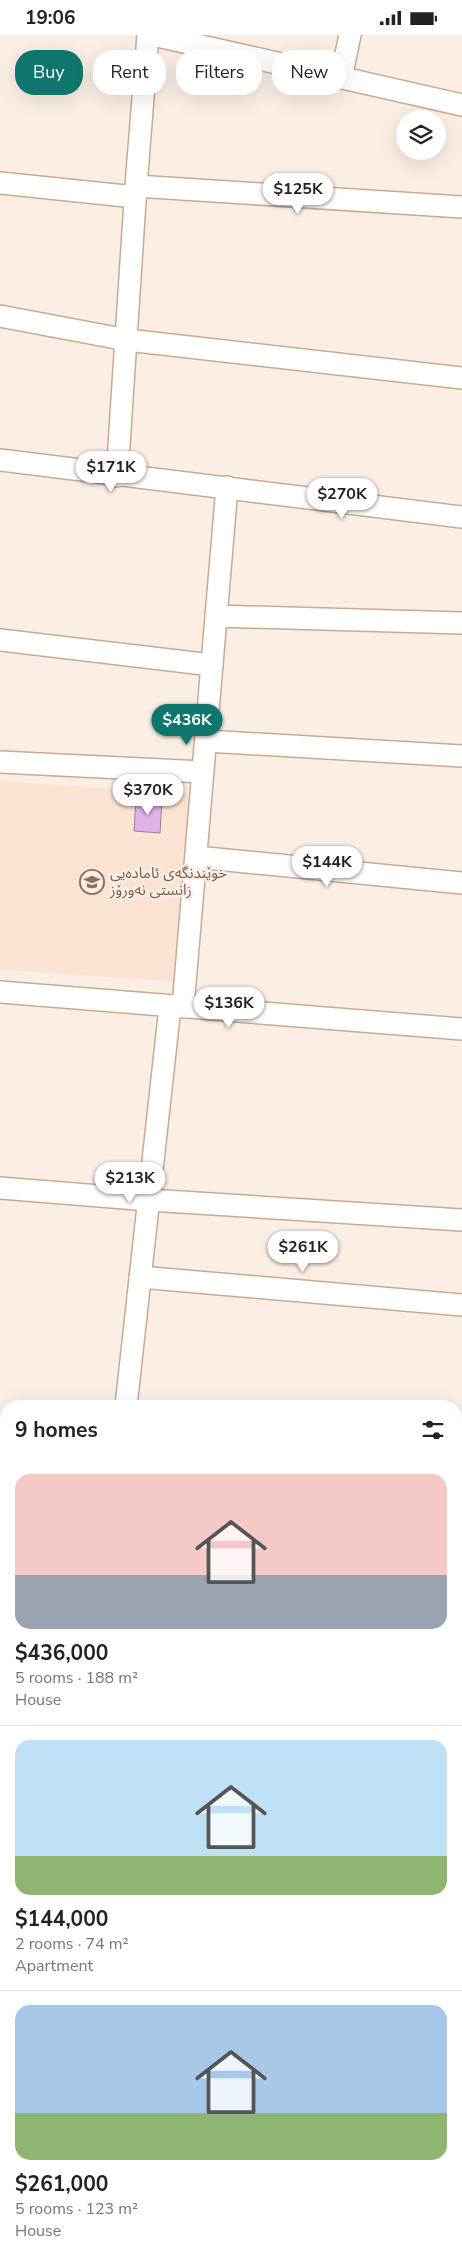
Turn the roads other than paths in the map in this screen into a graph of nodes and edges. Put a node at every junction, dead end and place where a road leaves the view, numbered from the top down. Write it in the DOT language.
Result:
graph roads {
  1 [pos="148,35"];
  2 [pos="153,35"];
  3 [pos="350,35"];
  4 [pos="346,54"];
  5 [pos="272,62"];
  6 [pos="346,79"];
  7 [pos="462,105"];
  8 [pos="0,183"];
  9 [pos="136,191"];
  10 [pos="462,207"];
  11 [pos="0,316"];
  12 [pos="127,340"];
  13 [pos="462,378"];
  14 [pos="0,460"];
  15 [pos="116,476"];
  16 [pos="227,487"];
  17 [pos="462,517"];
  18 [pos="216,616"];
  19 [pos="462,623"];
  20 [pos="0,640"];
  21 [pos="212,665"];
  22 [pos="206,741"];
  23 [pos="462,756"];
  24 [pos="0,762"];
  25 [pos="203,772"];
  26 [pos="196,857"];
  27 [pos="462,883"];
  28 [pos="0,992"];
  29 [pos="25,995"];
  30 [pos="0,1005"];
  31 [pos="176,1007"];
  32 [pos="462,1029"];
  33 [pos="0,1188"];
  34 [pos="149,1200"];
  35 [pos="462,1220"];
  36 [pos="140,1277"];
  37 [pos="462,1305"];
  38 [pos="127,1400"];
  1 -- 9 [label="street"];
  2 -- 5 [label="street"];
  3 -- 4 [label="street"];
  6 -- 7 [label="street"];
  8 -- 9 [label="street"];
  9 -- 10 [label="street"];
  9 -- 12 [label="street"];
  11 -- 12 [label="street"];
  12 -- 13 [label="street"];
  12 -- 15 [label="street"];
  14 -- 15 [label="street"];
  15 -- 16 [label="street"];
  16 -- 17 [label="street"];
  16 -- 18 [label="street"];
  18 -- 19 [label="street"];
  18 -- 21 [label="street"];
  20 -- 21 [label="street"];
  21 -- 22 [label="street"];
  22 -- 23 [label="street"];
  22 -- 25 [label="street"];
  24 -- 25 [label="street"];
  25 -- 26 [label="street"];
  26 -- 27 [label="street"];
  26 -- 31 [label="street"];
  28 -- 29 [label="street"];
  29 -- 30 [label="street"];
  29 -- 31 [label="street"];
  31 -- 32 [label="street"];
  31 -- 34 [label="street"];
  33 -- 34 [label="street"];
  34 -- 35 [label="street"];
  34 -- 36 [label="street"];
  36 -- 37 [label="street"];
  36 -- 38 [label="street"];
}
